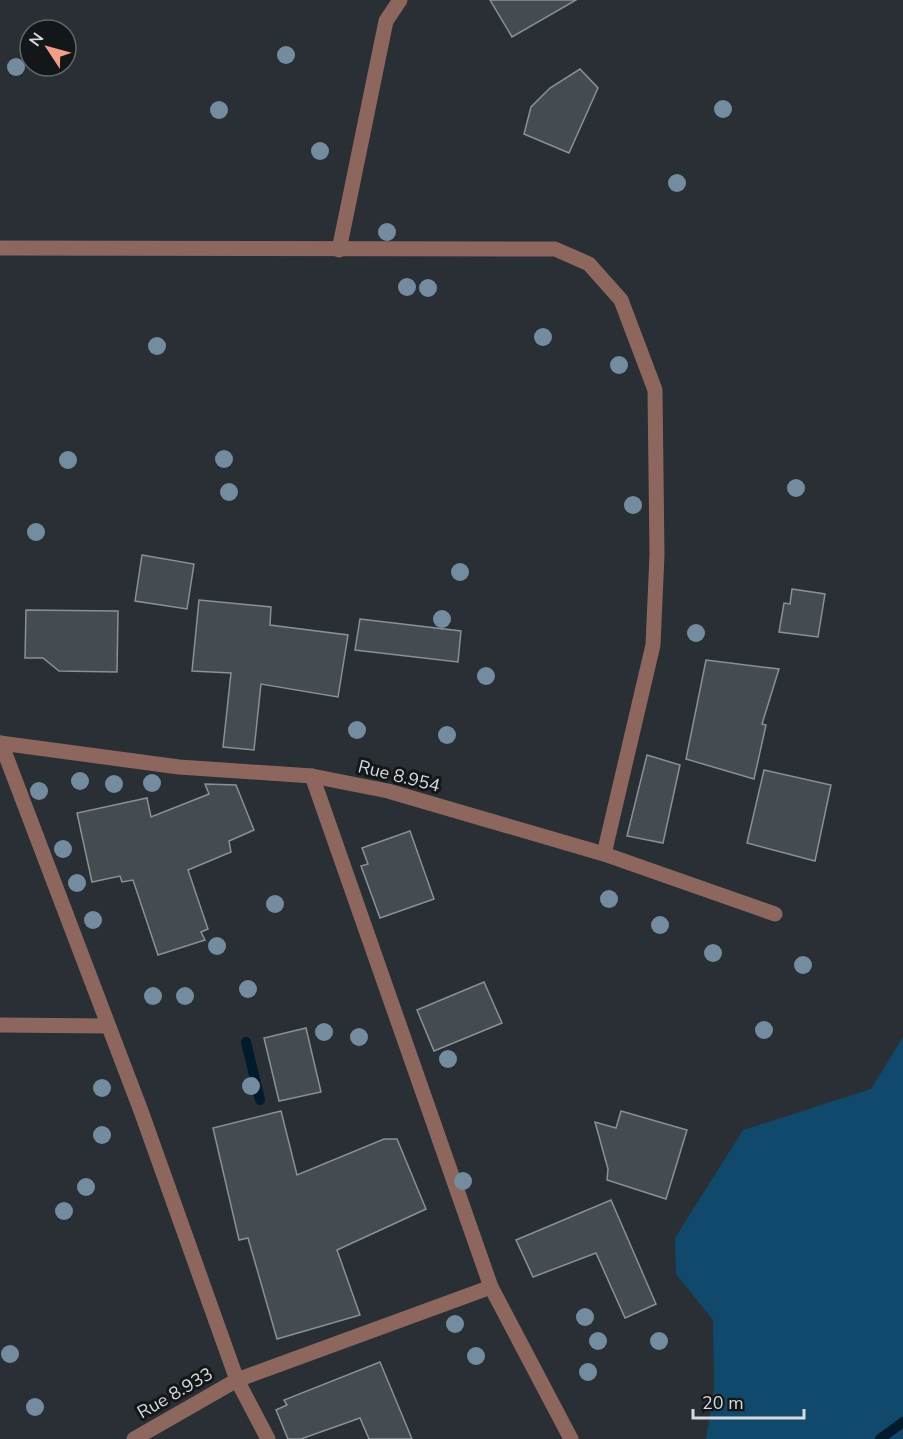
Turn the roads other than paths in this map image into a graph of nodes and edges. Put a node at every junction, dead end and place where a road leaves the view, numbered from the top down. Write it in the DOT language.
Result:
graph roads {
  1 [pos="400,0"];
  2 [pos="0,248"];
  3 [pos="339,250"];
  4 [pos="1,743"];
  5 [pos="312,776"];
  6 [pos="604,854"];
  7 [pos="775,914"];
  8 [pos="0,1025"];
  9 [pos="108,1026"];
  10 [pos="491,1287"];
  11 [pos="237,1380"];
  12 [pos="134,1439"];
  13 [pos="268,1439"];
  14 [pos="571,1439"];
  1 -- 3 [label="street"];
  2 -- 3 [label="street"];
  3 -- 6 [label="street"];
  4 -- 5 [label="street, Rue 8.954"];
  4 -- 9 [label="street"];
  5 -- 6 [label="street, Rue 8.954"];
  5 -- 10 [label="street"];
  6 -- 7 [label="street, Rue 8.954"];
  8 -- 9 [label="street"];
  9 -- 11 [label="street"];
  10 -- 11 [label="street, Rue 8.933"];
  10 -- 14 [label="street"];
  11 -- 12 [label="street, Rue 8.933"];
  11 -- 13 [label="street"];
}
